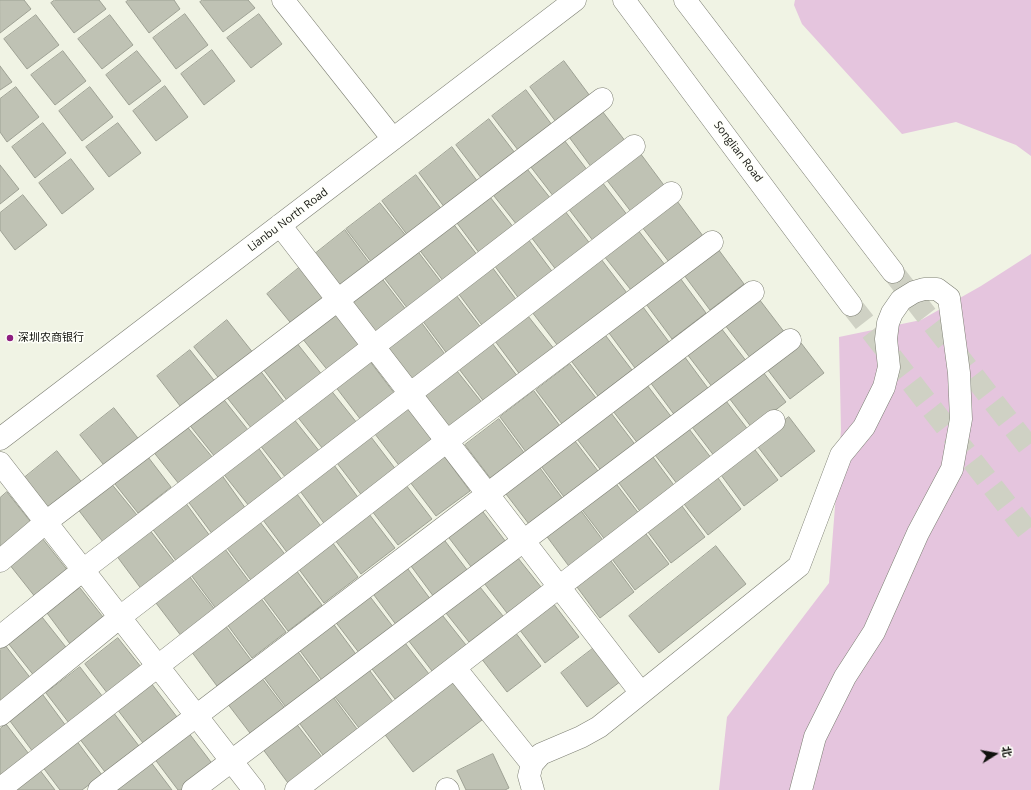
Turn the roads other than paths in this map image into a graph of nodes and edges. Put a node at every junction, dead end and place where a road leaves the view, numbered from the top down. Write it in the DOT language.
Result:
graph roads {
  1 [pos="283,0"];
  2 [pos="575,0"];
  3 [pos="624,0"];
  4 [pos="685,0"];
  5 [pos="602,99"];
  6 [pos="393,140"];
  7 [pos="634,146"];
  8 [pos="671,193"];
  9 [pos="280,225"];
  10 [pos="712,242"];
  11 [pos="893,272"];
  12 [pos="753,292"];
  13 [pos="338,300"];
  14 [pos="851,305"];
  15 [pos="790,340"];
  16 [pos="374,346"];
  17 [pos="410,393"];
  18 [pos="774,421"];
  19 [pos="0,439"];
  20 [pos="447,441"];
  21 [pos="0,463"];
  22 [pos="488,494"];
  23 [pos="46,522"];
  24 [pos="523,540"];
  25 [pos="0,560"];
  26 [pos="83,570"];
  27 [pos="560,587"];
  28 [pos="120,617"];
  29 [pos="0,637"];
  30 [pos="158,665"];
  31 [pos="455,668"];
  32 [pos="641,693"];
  33 [pos="0,715"];
  34 [pos="196,715"];
  35 [pos="232,761"];
  36 [pos="532,764"];
  37 [pos="0,789"];
  38 [pos="99,790"];
  39 [pos="193,790"];
  40 [pos="254,790"];
  41 [pos="296,790"];
  42 [pos="533,790"];
  43 [pos="800,790"];
  1 -- 6 [label="street"];
  2 -- 6 [label="street, Lianbu North Road"];
  3 -- 14 [label="street, Songlian Road"];
  4 -- 11 [label="street"];
  5 -- 13 [label="street"];
  6 -- 9 [label="street, Lianbu North Road"];
  7 -- 16 [label="street"];
  8 -- 17 [label="street"];
  9 -- 13 [label="street"];
  9 -- 19 [label="street, Lianbu North Road"];
  10 -- 20 [label="street"];
  12 -- 22 [label="street"];
  13 -- 16 [label="street"];
  13 -- 23 [label="street"];
  15 -- 24 [label="street"];
  16 -- 17 [label="street"];
  16 -- 26 [label="street"];
  17 -- 20 [label="street"];
  17 -- 28 [label="street"];
  18 -- 27 [label="street"];
  20 -- 22 [label="street"];
  20 -- 30 [label="street"];
  21 -- 23 [label="street"];
  22 -- 24 [label="street"];
  22 -- 34 [label="street"];
  23 -- 25 [label="street"];
  23 -- 26 [label="street"];
  24 -- 27 [label="street"];
  24 -- 35 [label="street"];
  26 -- 28 [label="street"];
  26 -- 29 [label="street"];
  27 -- 31 [label="street"];
  27 -- 32 [label="street"];
  28 -- 30 [label="street"];
  28 -- 33 [label="street"];
  30 -- 34 [label="street"];
  30 -- 37 [label="street"];
  31 -- 36 [label="street"];
  31 -- 41 [label="street"];
  32 -- 36 [label="street"];
  32 -- 43 [label="street"];
  34 -- 35 [label="street"];
  34 -- 38 [label="street"];
  35 -- 39 [label="street"];
  35 -- 40 [label="street"];
  36 -- 42 [label="street"];
}
